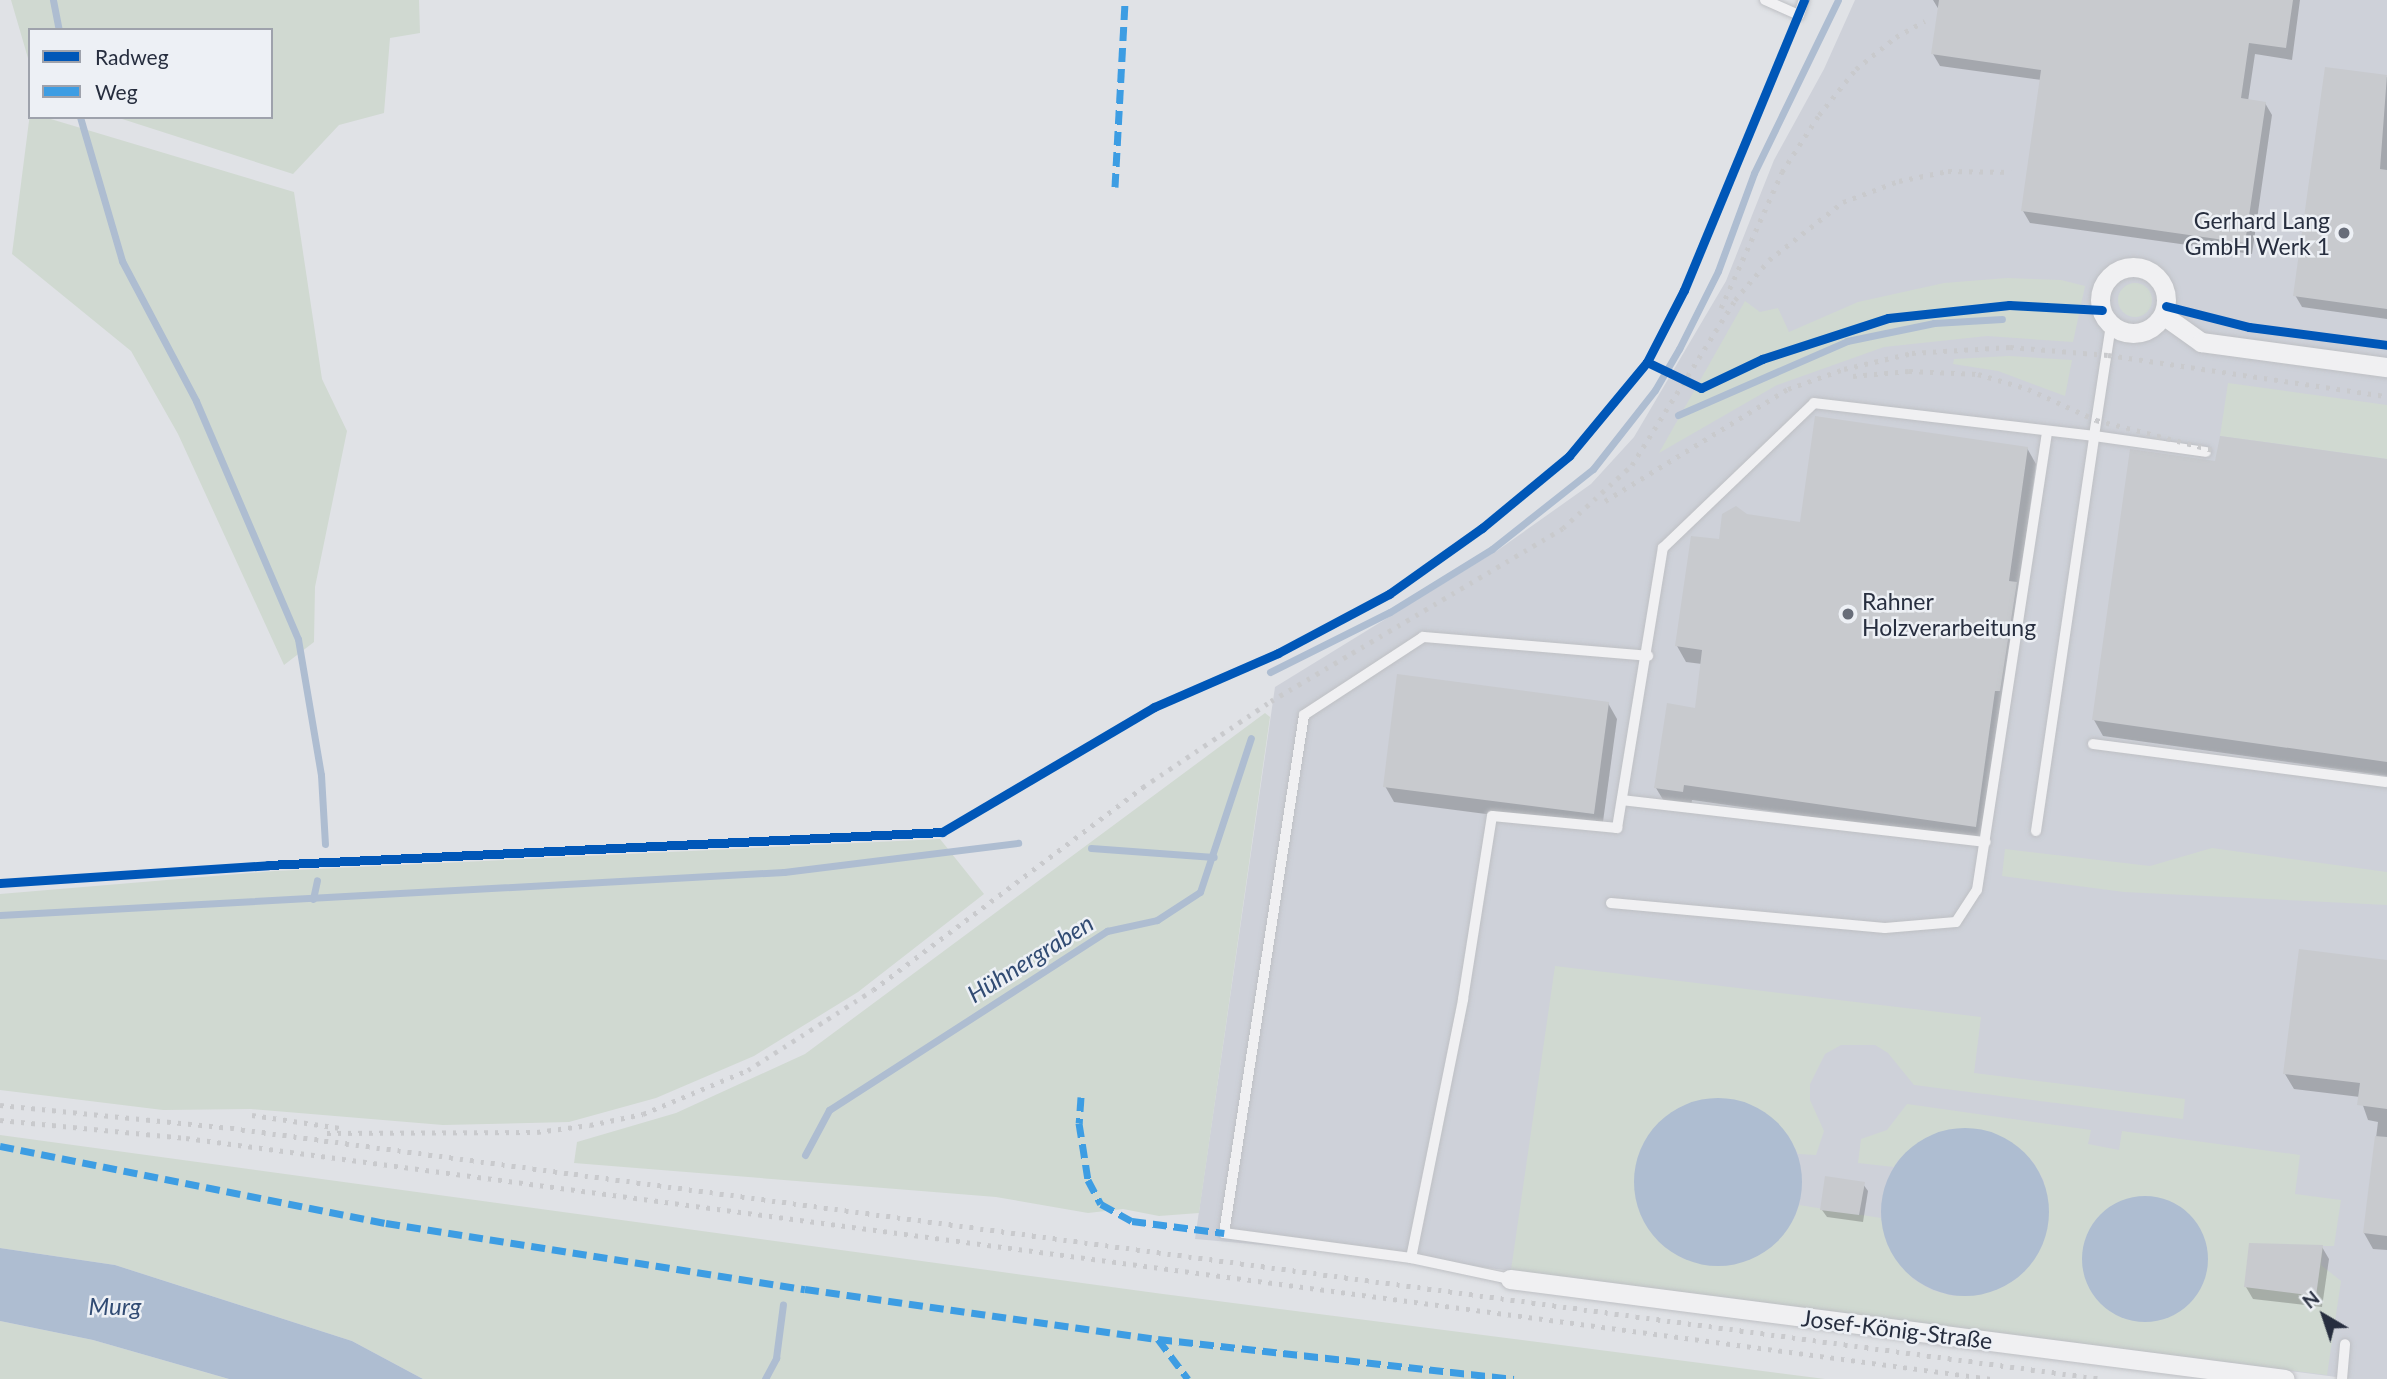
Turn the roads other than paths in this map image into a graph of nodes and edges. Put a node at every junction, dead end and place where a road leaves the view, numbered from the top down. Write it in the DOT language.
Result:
graph roads {
  1 [pos="1765,0"];
  2 [pos="1804,0"];
  3 [pos="2164,315"];
  4 [pos="2111,324"];
  5 [pos="2387,368"];
  6 [pos="2047,433"];
  7 [pos="2094,436"];
  8 [pos="2206,452"];
  9 [pos="1647,656"];
  10 [pos="2093,744"];
  11 [pos="2387,782"];
  12 [pos="1622,800"];
  13 [pos="2036,831"];
  14 [pos="1986,842"];
  15 [pos="1611,903"];
  16 [pos="1411,1258"];
  17 [pos="1510,1279"];
  18 [pos="2345,1343"];
  19 [pos="2285,1379"];
  20 [pos="2342,1379"];
  1 -- 2 [label="lane"];
  3 -- 4 [label="street"];
  3 -- 4 [label="street"];
  3 -- 5 [label="street"];
  4 -- 7 [label="lane"];
  6 -- 7 [label="lane"];
  6 -- 9 [label="lane"];
  6 -- 14 [label="lane"];
  7 -- 8 [label="lane"];
  7 -- 13 [label="lane"];
  9 -- 12 [label="lane"];
  9 -- 16 [label="lane"];
  10 -- 11 [label="lane"];
  12 -- 14 [label="lane"];
  12 -- 16 [label="lane"];
  14 -- 15 [label="lane"];
  16 -- 17 [label="lane"];
  17 -- 19 [label="street, Josef-König-Straße"];
  18 -- 20 [label="lane"];
}
